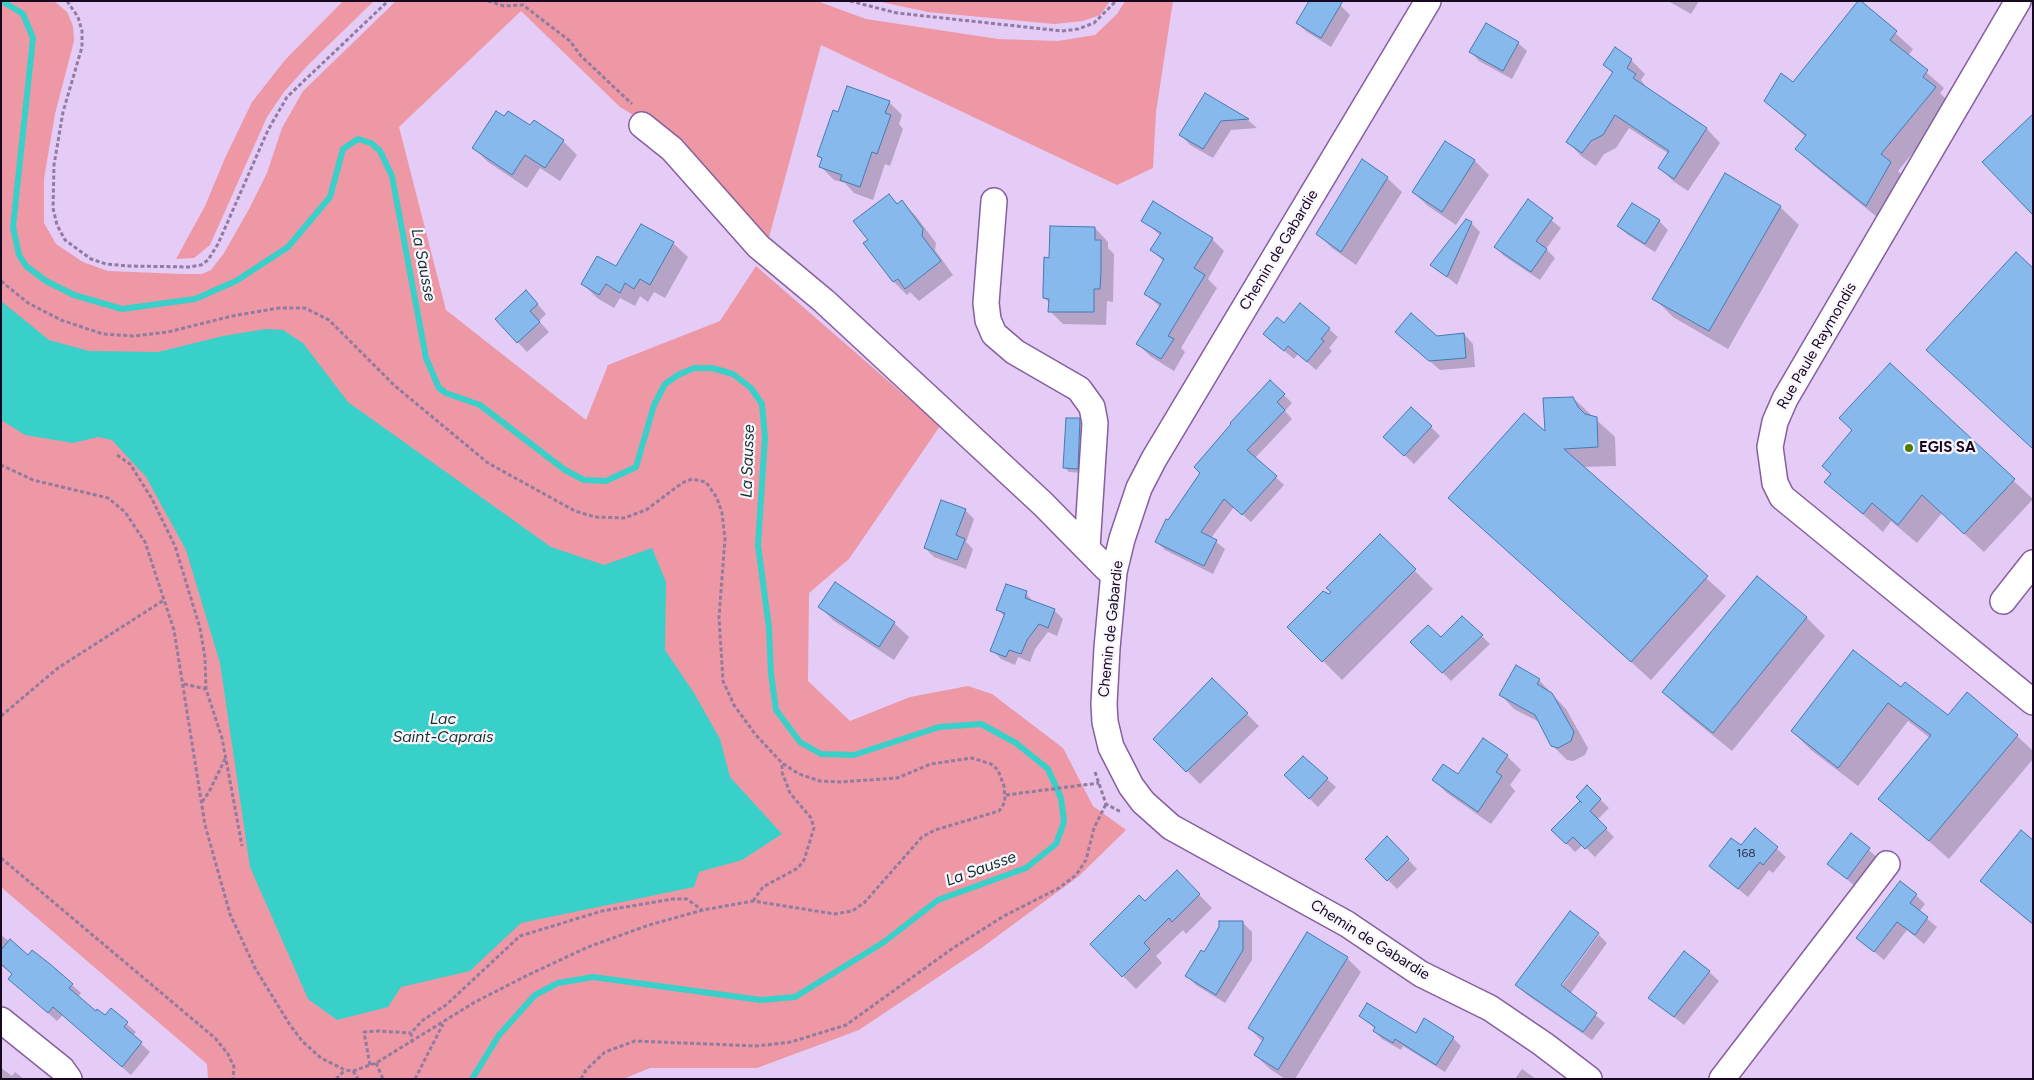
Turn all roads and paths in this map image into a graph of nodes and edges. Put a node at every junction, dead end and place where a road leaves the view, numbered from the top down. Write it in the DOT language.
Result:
graph roads {
  1 [pos="67,1"];
  2 [pos="388,1"];
  3 [pos="488,1"];
  4 [pos="850,1"];
  5 [pos="1116,1"];
  6 [pos="1428,1"];
  7 [pos="2018,1"];
  8 [pos="642,125"];
  9 [pos="994,201"];
  10 [pos="1,282"];
  11 [pos="117,455"];
  12 [pos="1,465"];
  13 [pos="1087,548"];
  14 [pos="2033,563"];
  15 [pos="1114,572"];
  16 [pos="164,600"];
  17 [pos="2003,601"];
  18 [pos="184,684"];
  19 [pos="206,689"];
  20 [pos="2031,697"];
  21 [pos="1,716"];
  22 [pos="225,758"];
  23 [pos="782,763"];
  24 [pos="1097,783"];
  25 [pos="1006,795"];
  26 [pos="202,802"];
  27 [pos="1106,804"];
  28 [pos="242,846"];
  29 [pos="1,858"];
  30 [pos="1887,864"];
  31 [pos="754,901"];
  32 [pos="703,910"];
  33 [pos="1,1020"];
  34 [pos="444,1023"];
  35 [pos="411,1033"];
  36 [pos="412,1043"];
  37 [pos="376,1063"];
  38 [pos="370,1065"];
  39 [pos="346,1070"];
  40 [pos="353,1071"];
  41 [pos="69,1079"];
  42 [pos="232,1079"];
  43 [pos="336,1079"];
  44 [pos="358,1079"];
  45 [pos="383,1079"];
  46 [pos="415,1079"];
  47 [pos="581,1079"];
  48 [pos="1589,1079"];
  49 [pos="1722,1079"];
  1 -- 2 [label="path"];
  3 -- 8 [label="path"];
  4 -- 5 [label="path"];
  6 -- 15 [label="street, Chemin de Gabardie"];
  7 -- 20 [label="street, Rue Paule Raymondis"];
  8 -- 13 [label="street"];
  9 -- 13 [label="street"];
  10 -- 23 [label="path"];
  11 -- 19 [label="path"];
  12 -- 16 [label="path"];
  13 -- 15 [label="street"];
  14 -- 17 [label="street"];
  15 -- 48 [label="street, Chemin de Gabardie"];
  16 -- 18 [label="path"];
  16 -- 21 [label="path"];
  18 -- 19 [label="path"];
  18 -- 26 [label="path"];
  19 -- 22 [label="path"];
  22 -- 26 [label="path"];
  22 -- 28 [label="path"];
  23 -- 25 [label="path"];
  23 -- 31 [label="path"];
  24 -- 25 [label="path"];
  25 -- 31 [label="path"];
  26 -- 39 [label="path"];
  27 -- 47 [label="path"];
  29 -- 42 [label="path"];
  30 -- 49 [label="street"];
  31 -- 32 [label="path"];
  32 -- 34 [label="path"];
  32 -- 35 [label="path"];
  33 -- 41 [label="street"];
  34 -- 36 [label="path"];
  34 -- 46 [label="path"];
  35 -- 36 [label="path"];
  35 -- 38 [label="path"];
  36 -- 37 [label="path"];
  37 -- 38 [label="path"];
  37 -- 45 [label="path"];
  38 -- 40 [label="path"];
  39 -- 40 [label="path"];
  39 -- 43 [label="path"];
  40 -- 44 [label="path"];
}
